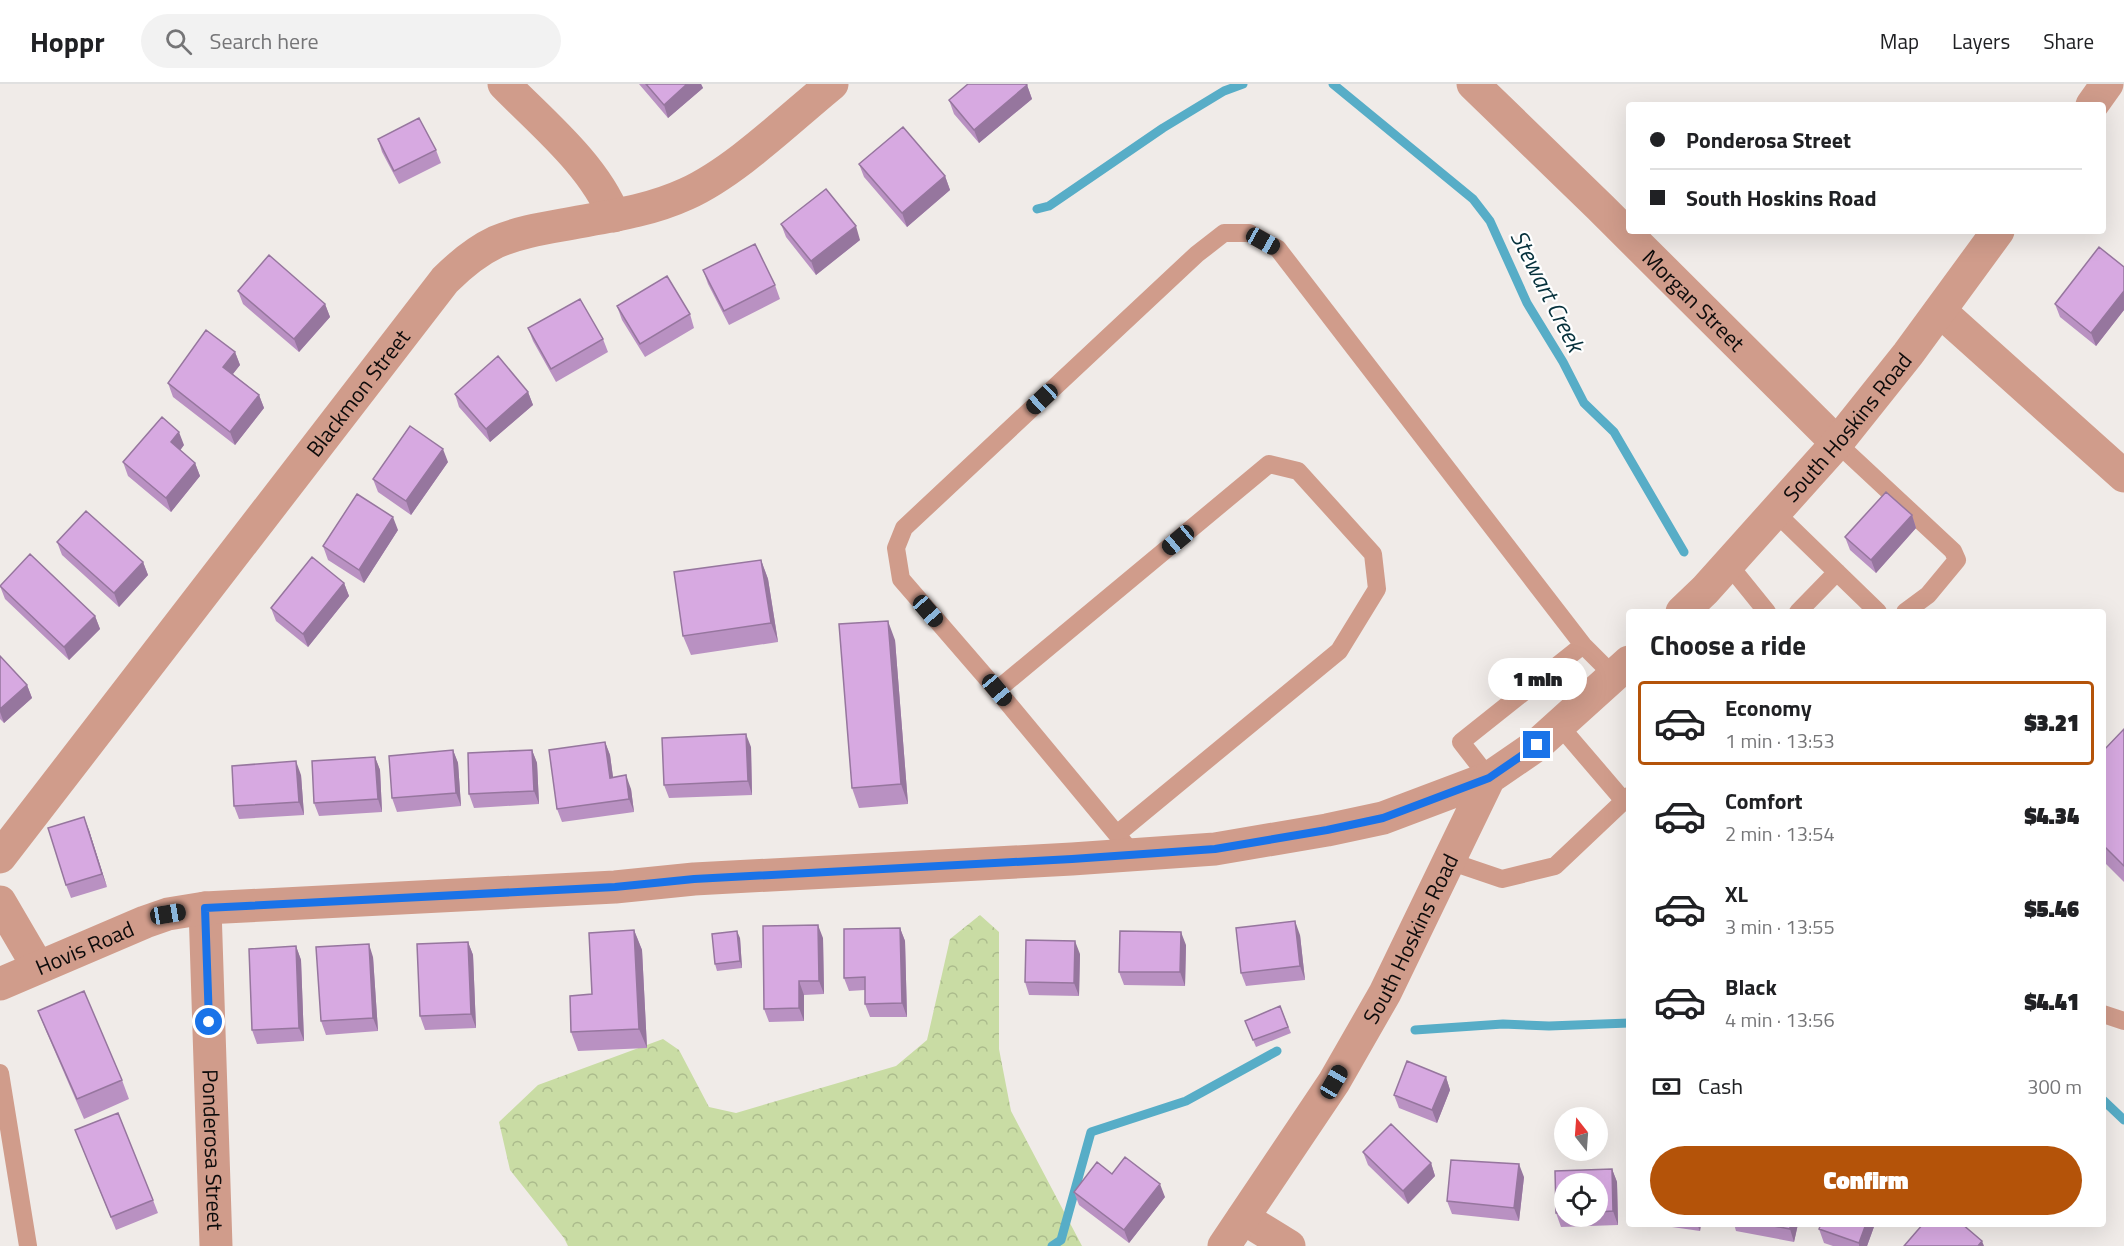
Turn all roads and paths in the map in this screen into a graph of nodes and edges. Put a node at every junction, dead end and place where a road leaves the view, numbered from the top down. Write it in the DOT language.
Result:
graph roads {
  1 [pos="504,84"];
  2 [pos="832,84"];
  3 [pos="1473,84"];
  4 [pos="2107,84"];
  5 [pos="2094,102"];
  6 [pos="614,216"];
  7 [pos="1626,233"];
  8 [pos="1627,234"];
  9 [pos="1996,234"];
  10 [pos="1940,310"];
  11 [pos="1837,442"];
  12 [pos="2124,476"];
  13 [pos="1775,512"];
  14 [pos="1728,565"];
  15 [pos="1837,572"];
  16 [pos="1685,609"];
  17 [pos="1765,609"];
  18 [pos="1800,609"];
  19 [pos="1875,609"];
  20 [pos="1909,609"];
  21 [pos="1583,645"];
  22 [pos="1622,669"];
  23 [pos="997,690"];
  24 [pos="1559,725"];
  25 [pos="1489,778"];
  26 [pos="1626,799"];
  27 [pos="1125,845"];
  28 [pos="0,857"];
  29 [pos="1449,861"];
  30 [pos="0,902"];
  31 [pos="205,908"];
  32 [pos="38,967"];
  33 [pos="0,984"];
  34 [pos="2106,1015"];
  35 [pos="2124,1021"];
  36 [pos="0,1074"];
  37 [pos="1243,1218"];
  38 [pos="28,1246"];
  39 [pos="216,1246"];
  40 [pos="1224,1246"];
  41 [pos="1290,1246"];
  1 -- 6 [label="street"];
  2 -- 6 [label="street, Blackmon Street"];
  3 -- 7 [label="street, Morgan Street"];
  4 -- 5 [label="street"];
  6 -- 28 [label="street, Blackmon Street"];
  8 -- 11 [label="street, Morgan Street"];
  9 -- 10 [label="street, South Hoskins Road"];
  10 -- 11 [label="street, South Hoskins Road"];
  10 -- 12 [label="street"];
  11 -- 13 [label="street, South Hoskins Road"];
  11 -- 20 [label="lane"];
  13 -- 14 [label="street, South Hoskins Road"];
  13 -- 15 [label="lane"];
  14 -- 16 [label="street, South Hoskins Road"];
  14 -- 17 [label="lane"];
  15 -- 18 [label="lane"];
  15 -- 19 [label="lane"];
  21 -- 22 [label="lane"];
  21 -- 23 [label="lane"];
  21 -- 25 [label="lane"];
  22 -- 24 [label="street, South Hoskins Road"];
  23 -- 27 [label="lane"];
  23 -- 27 [label="lane"];
  24 -- 25 [label="street, South Hoskins Road"];
  24 -- 26 [label="lane"];
  25 -- 27 [label="street, Hovis Road"];
  25 -- 29 [label="street, South Hoskins Road"];
  26 -- 29 [label="lane"];
  27 -- 31 [label="street, Hovis Road"];
  29 -- 37 [label="street, South Hoskins Road"];
  30 -- 32 [label="street"];
  31 -- 32 [label="street, Hovis Road"];
  31 -- 39 [label="street, Ponderosa Street"];
  32 -- 33 [label="street, Hovis Road"];
  34 -- 35 [label="lane"];
  36 -- 38 [label="lane"];
  37 -- 40 [label="street, South Hoskins Road"];
  37 -- 41 [label="street"];
}
